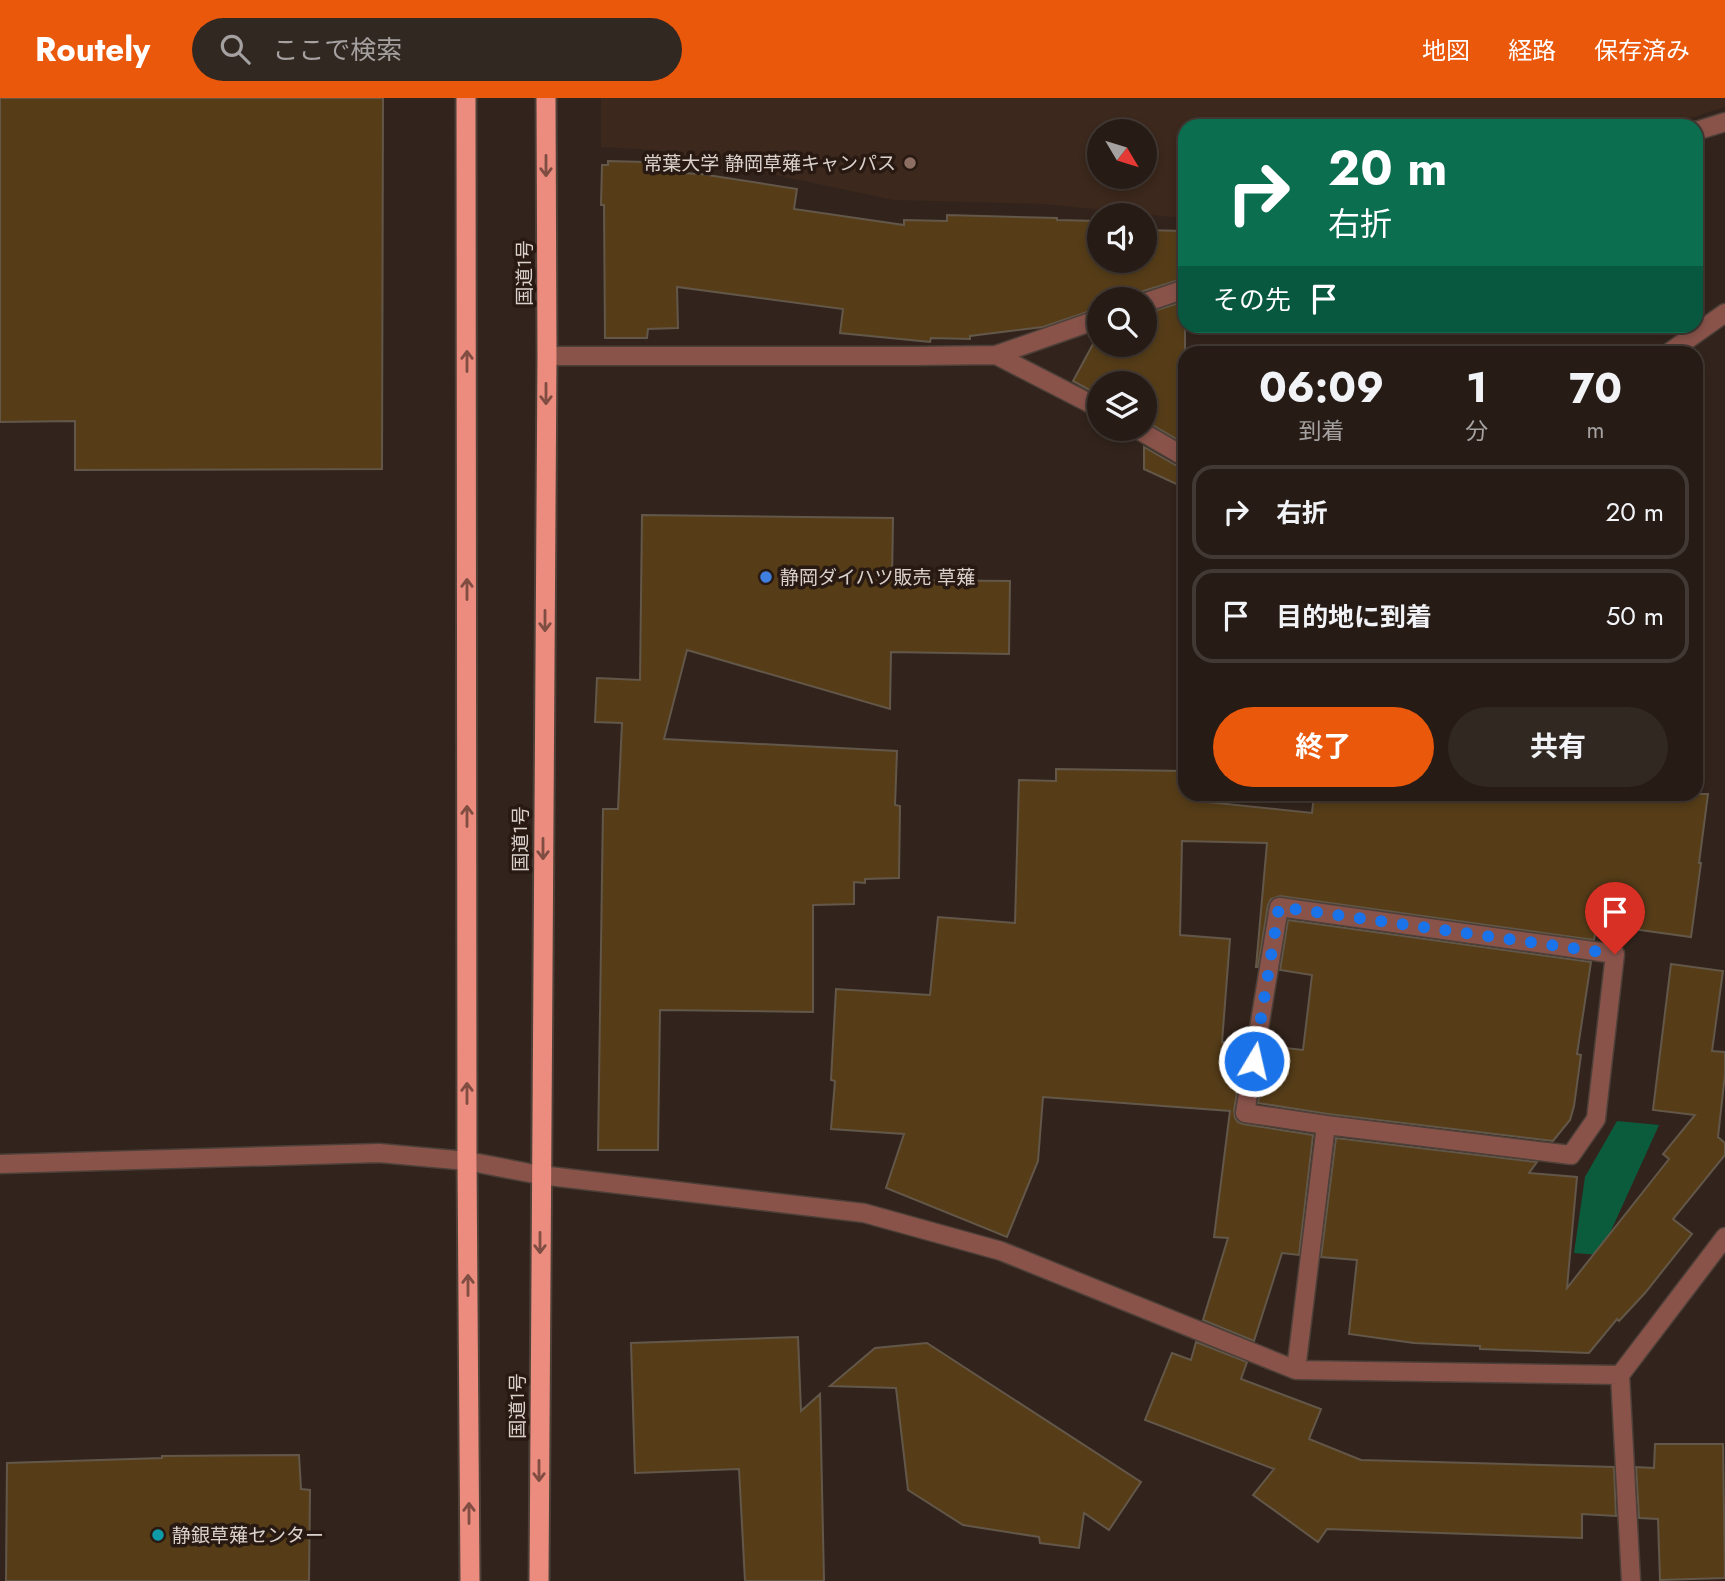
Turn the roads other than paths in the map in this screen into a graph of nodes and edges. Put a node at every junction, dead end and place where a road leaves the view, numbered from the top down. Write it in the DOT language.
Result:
graph roads {
  1 [pos="466,98"];
  2 [pos="546,98"];
  3 [pos="1725,122"];
  4 [pos="1703,129"];
  5 [pos="1178,291"];
  6 [pos="1157,299"];
  7 [pos="1725,313"];
  8 [pos="1087,323"];
  9 [pos="1703,329"];
  10 [pos="1697,333"];
  11 [pos="1678,346"];
  12 [pos="996,355"];
  13 [pos="547,356"];
  14 [pos="1087,402"];
  15 [pos="1157,441"];
  16 [pos="1178,453"];
  17 [pos="1325,1125"];
  18 [pos="467,1161"];
  19 [pos="0,1164"];
  20 [pos="540,1175"];
  21 [pos="1725,1237"];
  22 [pos="1296,1370"];
  23 [pos="1620,1375"];
  24 [pos="470,1581"];
  25 [pos="538,1581"];
  26 [pos="1631,1581"];
  18 -- 1 [label="highway, one-way"];
  2 -- 13 [label="highway, 国道1号, one-way"];
  3 -- 4 [label="street"];
  5 -- 6 [label="street"];
  7 -- 9 [label="street"];
  8 -- 12 [label="street"];
  10 -- 11 [label="street"];
  12 -- 13 [label="street"];
  12 -- 14 [label="street"];
  13 -- 20 [label="highway, 国道1号, one-way"];
  15 -- 16 [label="street"];
  17 -- 17 [label="street"];
  17 -- 22 [label="street"];
  18 -- 19 [label="street"];
  18 -- 20 [label="street"];
  24 -- 18 [label="highway, one-way"];
  20 -- 22 [label="street"];
  20 -- 25 [label="highway, 国道1号, one-way"];
  21 -- 23 [label="street"];
  22 -- 23 [label="street"];
  23 -- 26 [label="street"];
}
